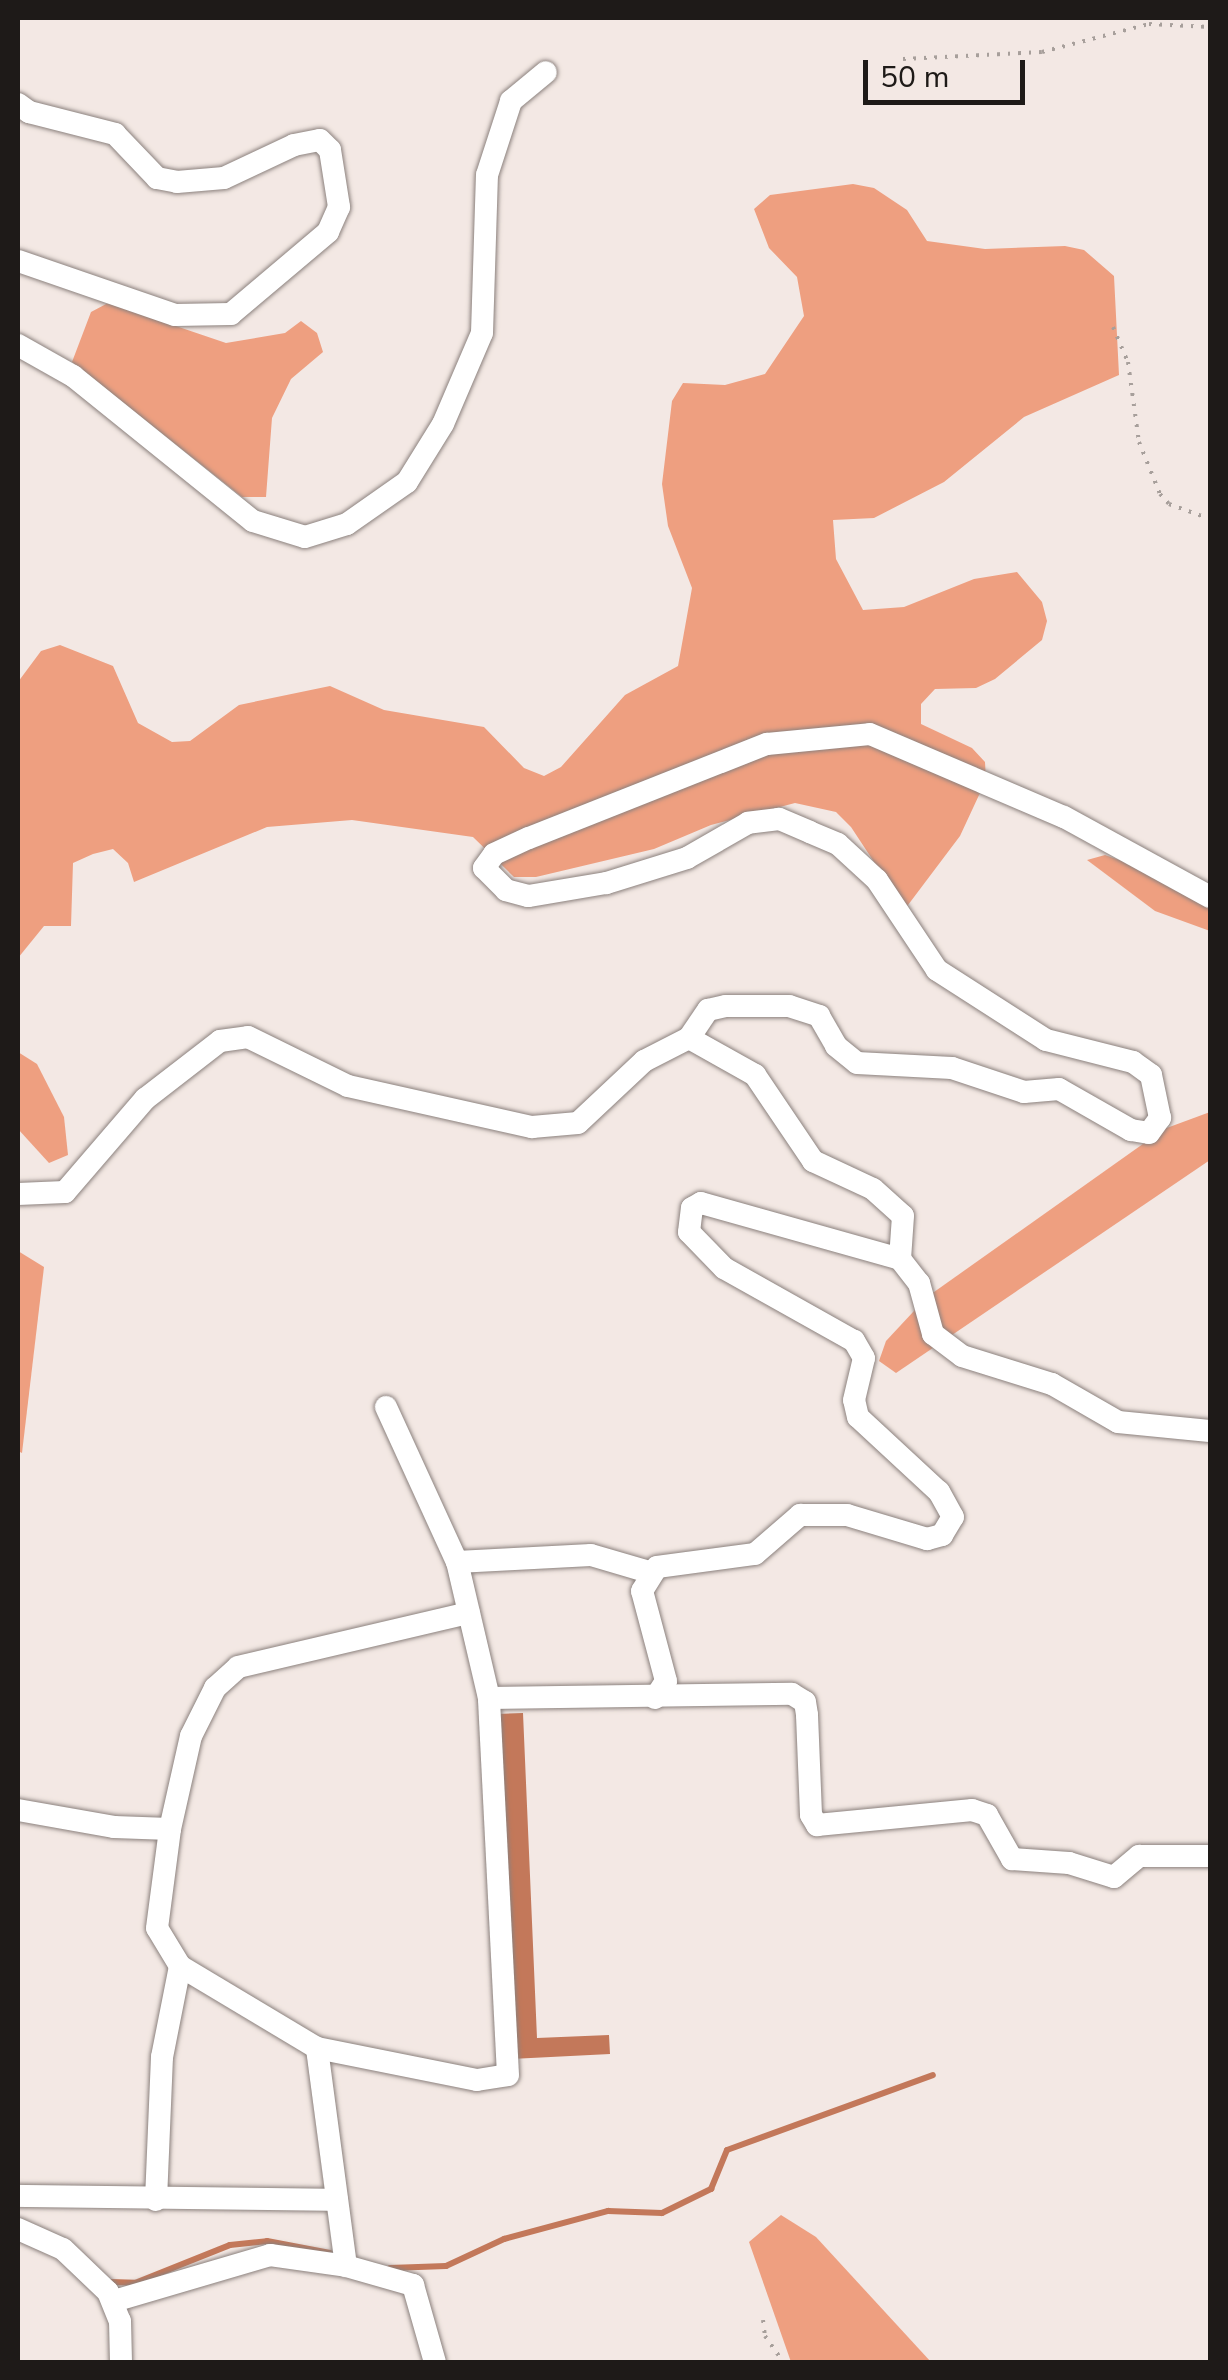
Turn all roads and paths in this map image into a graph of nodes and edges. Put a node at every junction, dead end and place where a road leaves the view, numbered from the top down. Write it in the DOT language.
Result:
graph roads {
  1 [pos="1210,27"];
  2 [pos="904,59"];
  3 [pos="546,72"];
  4 [pos="18,104"];
  5 [pos="18,261"];
  6 [pos="1113,327"];
  7 [pos="18,345"];
  8 [pos="1210,519"];
  9 [pos="1210,897"];
  10 [pos="689,1038"];
  11 [pos="18,1194"];
  12 [pos="900,1259"];
  13 [pos="386,1407"];
  14 [pos="1210,1431"];
  15 [pos="457,1562"];
  16 [pos="649,1572"];
  17 [pos="468,1614"];
  18 [pos="489,1698"];
  19 [pos="655,1698"];
  20 [pos="18,1810"];
  21 [pos="170,1829"];
  22 [pos="1210,1856"];
  23 [pos="180,1966"];
  24 [pos="317,2048"];
  25 [pos="18,2196"];
  26 [pos="156,2200"];
  27 [pos="337,2200"];
  28 [pos="18,2229"];
  29 [pos="346,2266"];
  30 [pos="114,2301"];
  31 [pos="763,2320"];
  32 [pos="121,2362"];
  33 [pos="435,2362"];
  34 [pos="783,2362"];
  1 -- 2 [label="path"];
  3 -- 7 [label="street"];
  4 -- 5 [label="street"];
  6 -- 8 [label="path"];
  9 -- 10 [label="street"];
  10 -- 11 [label="street"];
  10 -- 12 [label="street"];
  12 -- 14 [label="street"];
  12 -- 16 [label="street"];
  13 -- 15 [label="street"];
  15 -- 16 [label="street"];
  15 -- 17 [label="street"];
  16 -- 19 [label="street"];
  17 -- 18 [label="street"];
  17 -- 21 [label="street"];
  18 -- 19 [label="street"];
  18 -- 24 [label="street"];
  19 -- 22 [label="street"];
  20 -- 21 [label="street"];
  21 -- 23 [label="street"];
  23 -- 24 [label="street"];
  23 -- 26 [label="street"];
  24 -- 27 [label="street"];
  25 -- 26 [label="street"];
  26 -- 27 [label="street"];
  27 -- 29 [label="street"];
  28 -- 30 [label="street"];
  29 -- 30 [label="street"];
  29 -- 33 [label="street"];
  30 -- 32 [label="street"];
  31 -- 34 [label="path"];
}
